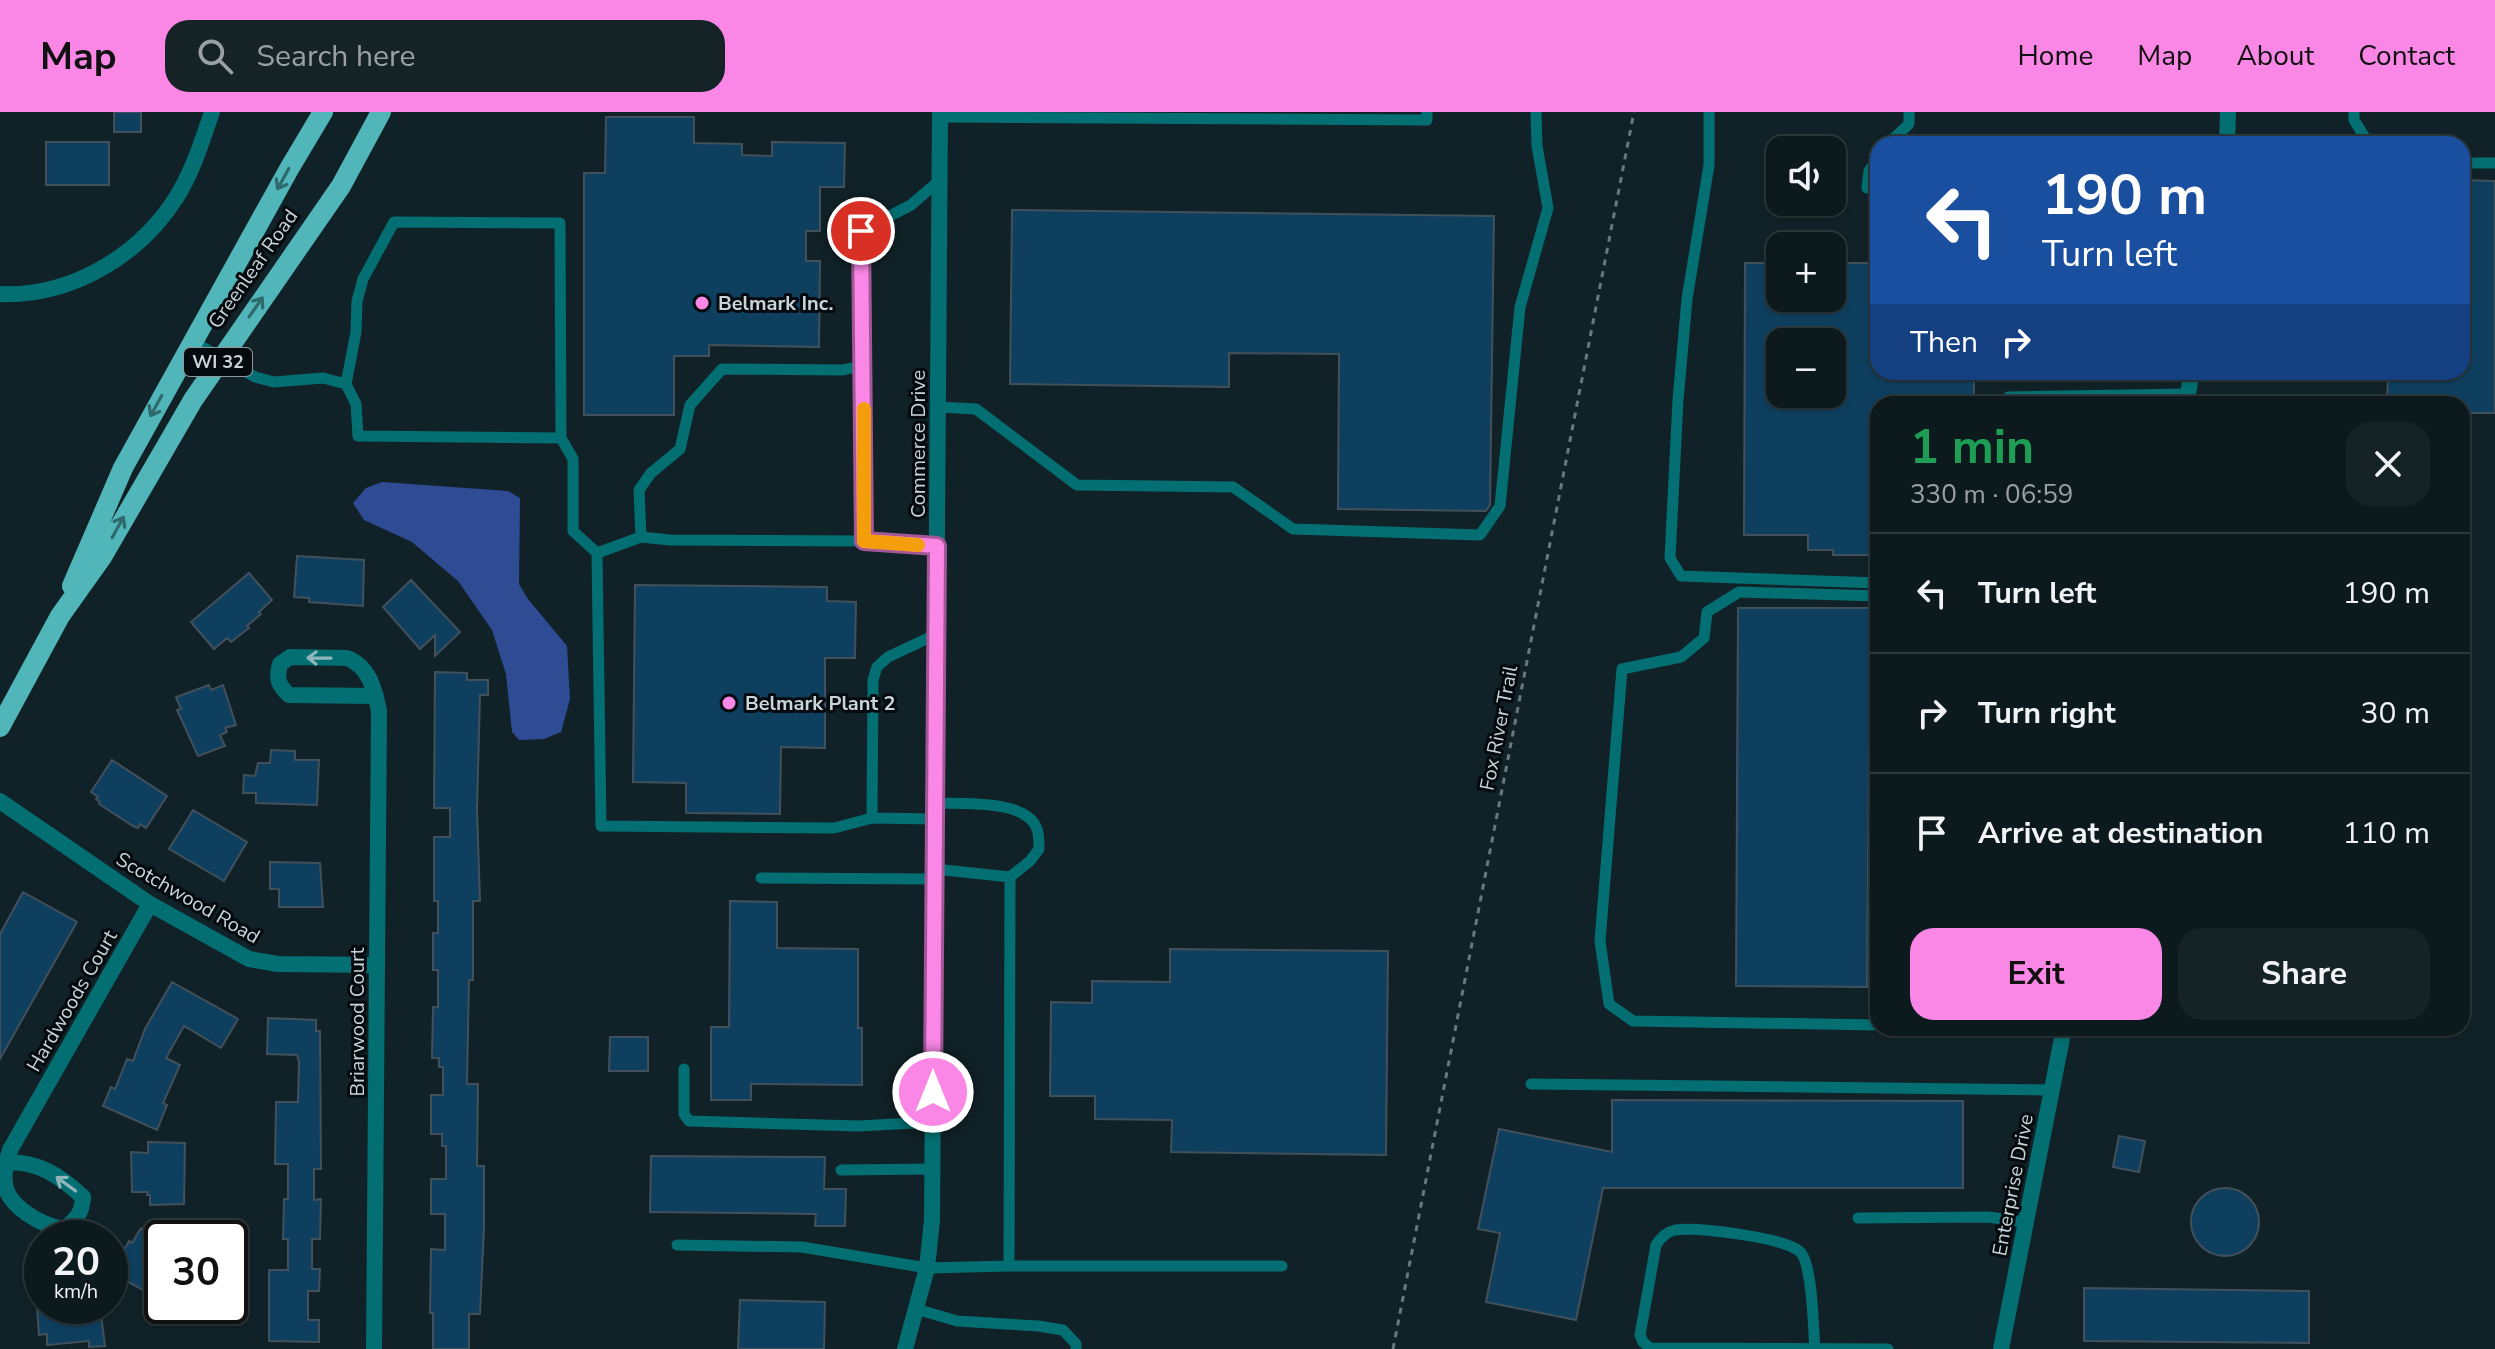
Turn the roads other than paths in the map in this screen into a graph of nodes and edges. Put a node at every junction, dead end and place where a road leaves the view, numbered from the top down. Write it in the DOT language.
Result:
graph roads {
  1 [pos="212,112"];
  2 [pos="323,112"];
  3 [pos="381,112"];
  4 [pos="1427,112"];
  5 [pos="1536,112"];
  6 [pos="1709,112"];
  7 [pos="1909,112"];
  8 [pos="2228,112"];
  9 [pos="2354,112"];
  10 [pos="940,114"];
  11 [pos="1896,136"];
  12 [pos="2227,136"];
  13 [pos="2364,136"];
  14 [pos="2470,163"];
  15 [pos="2495,163"];
  16 [pos="1870,170"];
  17 [pos="940,180"];
  18 [pos="1867,188"];
  19 [pos="0,294"];
  20 [pos="192,341"];
  21 [pos="220,358"];
  22 [pos="864,365"];
  23 [pos="346,384"];
  24 [pos="938,407"];
  25 [pos="561,438"];
  26 [pos="641,537"];
  27 [pos="864,541"];
  28 [pos="937,546"];
  29 [pos="597,553"];
  30 [pos="1870,583"];
  31 [pos="1870,596"];
  32 [pos="60,616"];
  33 [pos="937,634"];
  34 [pos="376,696"];
  35 [pos="0,727"];
  36 [pos="0,801"];
  37 [pos="935,811"];
  38 [pos="872,818"];
  39 [pos="935,874"];
  40 [pos="1010,877"];
  41 [pos="761,878"];
  42 [pos="150,904"];
  43 [pos="377,965"];
  44 [pos="1870,1025"];
  45 [pos="2062,1036"];
  46 [pos="684,1069"];
  47 [pos="1531,1084"];
  48 [pos="2052,1090"];
  49 [pos="933,1122"];
  50 [pos="7,1162"];
  51 [pos="933,1169"];
  52 [pos="841,1170"];
  53 [pos="1858,1218"];
  54 [pos="2026,1222"];
  55 [pos="677,1245"];
  56 [pos="1009,1266"];
  57 [pos="1282,1266"];
  58 [pos="927,1268"];
  59 [pos="916,1309"];
  60 [pos="374,1349"];
  61 [pos="905,1349"];
  62 [pos="1076,1349"];
  63 [pos="1815,1349"];
  64 [pos="1888,1349"];
  65 [pos="2001,1349"];
  1 -- 19 [label="street"];
  2 -- 20 [label="main road, Greenleaf Road / WI 32, one-way"];
  21 -- 3 [label="main road, Greenleaf Road / WI 32, one-way"];
  4 -- 10 [label="lane"];
  5 -- 24 [label="lane"];
  6 -- 30 [label="lane"];
  7 -- 11 [label="lane"];
  8 -- 12 [label="street"];
  9 -- 13 [label="lane"];
  10 -- 17 [label="street, Commerce Drive"];
  14 -- 15 [label="lane"];
  16 -- 18 [label="lane"];
  17 -- 22 [label="lane"];
  17 -- 24 [label="street, Commerce Drive"];
  20 -- 21 [label="lane"];
  20 -- 32 [label="main road, Greenleaf Road / WI 32, one-way"];
  21 -- 23 [label="lane"];
  32 -- 21 [label="main road, Greenleaf Road / WI 32, one-way"];
  22 -- 26 [label="lane"];
  22 -- 27 [label="lane"];
  23 -- 25 [label="lane"];
  23 -- 25 [label="lane"];
  24 -- 28 [label="street, Commerce Drive"];
  25 -- 29 [label="lane"];
  26 -- 27 [label="lane"];
  26 -- 29 [label="lane"];
  27 -- 28 [label="lane"];
  28 -- 33 [label="street, Commerce Drive"];
  29 -- 38 [label="lane"];
  31 -- 44 [label="lane"];
  32 -- 35 [label="main road, Greenleaf Road / WI 32"];
  33 -- 37 [label="street, Commerce Drive"];
  33 -- 38 [label="lane"];
  34 -- 34 [label="street, Briarwood Court, one-way"];
  34 -- 43 [label="street, Briarwood Court"];
  36 -- 42 [label="street, Scotchwood Road"];
  37 -- 38 [label="lane"];
  37 -- 39 [label="street, Commerce Drive"];
  37 -- 40 [label="lane"];
  39 -- 40 [label="lane"];
  39 -- 41 [label="lane"];
  39 -- 49 [label="street, Commerce Drive"];
  40 -- 56 [label="lane"];
  42 -- 43 [label="street, Scotchwood Road"];
  42 -- 50 [label="street, Hardwoods Court"];
  43 -- 60 [label="street, Briarwood Court"];
  45 -- 48 [label="street, Enterprise Drive"];
  46 -- 49 [label="lane"];
  47 -- 48 [label="lane"];
  48 -- 54 [label="street, Enterprise Drive"];
  49 -- 51 [label="street, Commerce Drive"];
  50 -- 50 [label="street, one-way"];
  51 -- 52 [label="lane"];
  51 -- 58 [label="street, Commerce Drive"];
  53 -- 54 [label="lane"];
  54 -- 65 [label="street, Enterprise Drive"];
  55 -- 58 [label="lane"];
  56 -- 57 [label="lane"];
  56 -- 58 [label="lane"];
  58 -- 59 [label="street, Commerce Drive"];
  59 -- 61 [label="street, Commerce Drive"];
  59 -- 62 [label="lane"];
  63 -- 63 [label="lane"];
  63 -- 64 [label="lane"];
}
